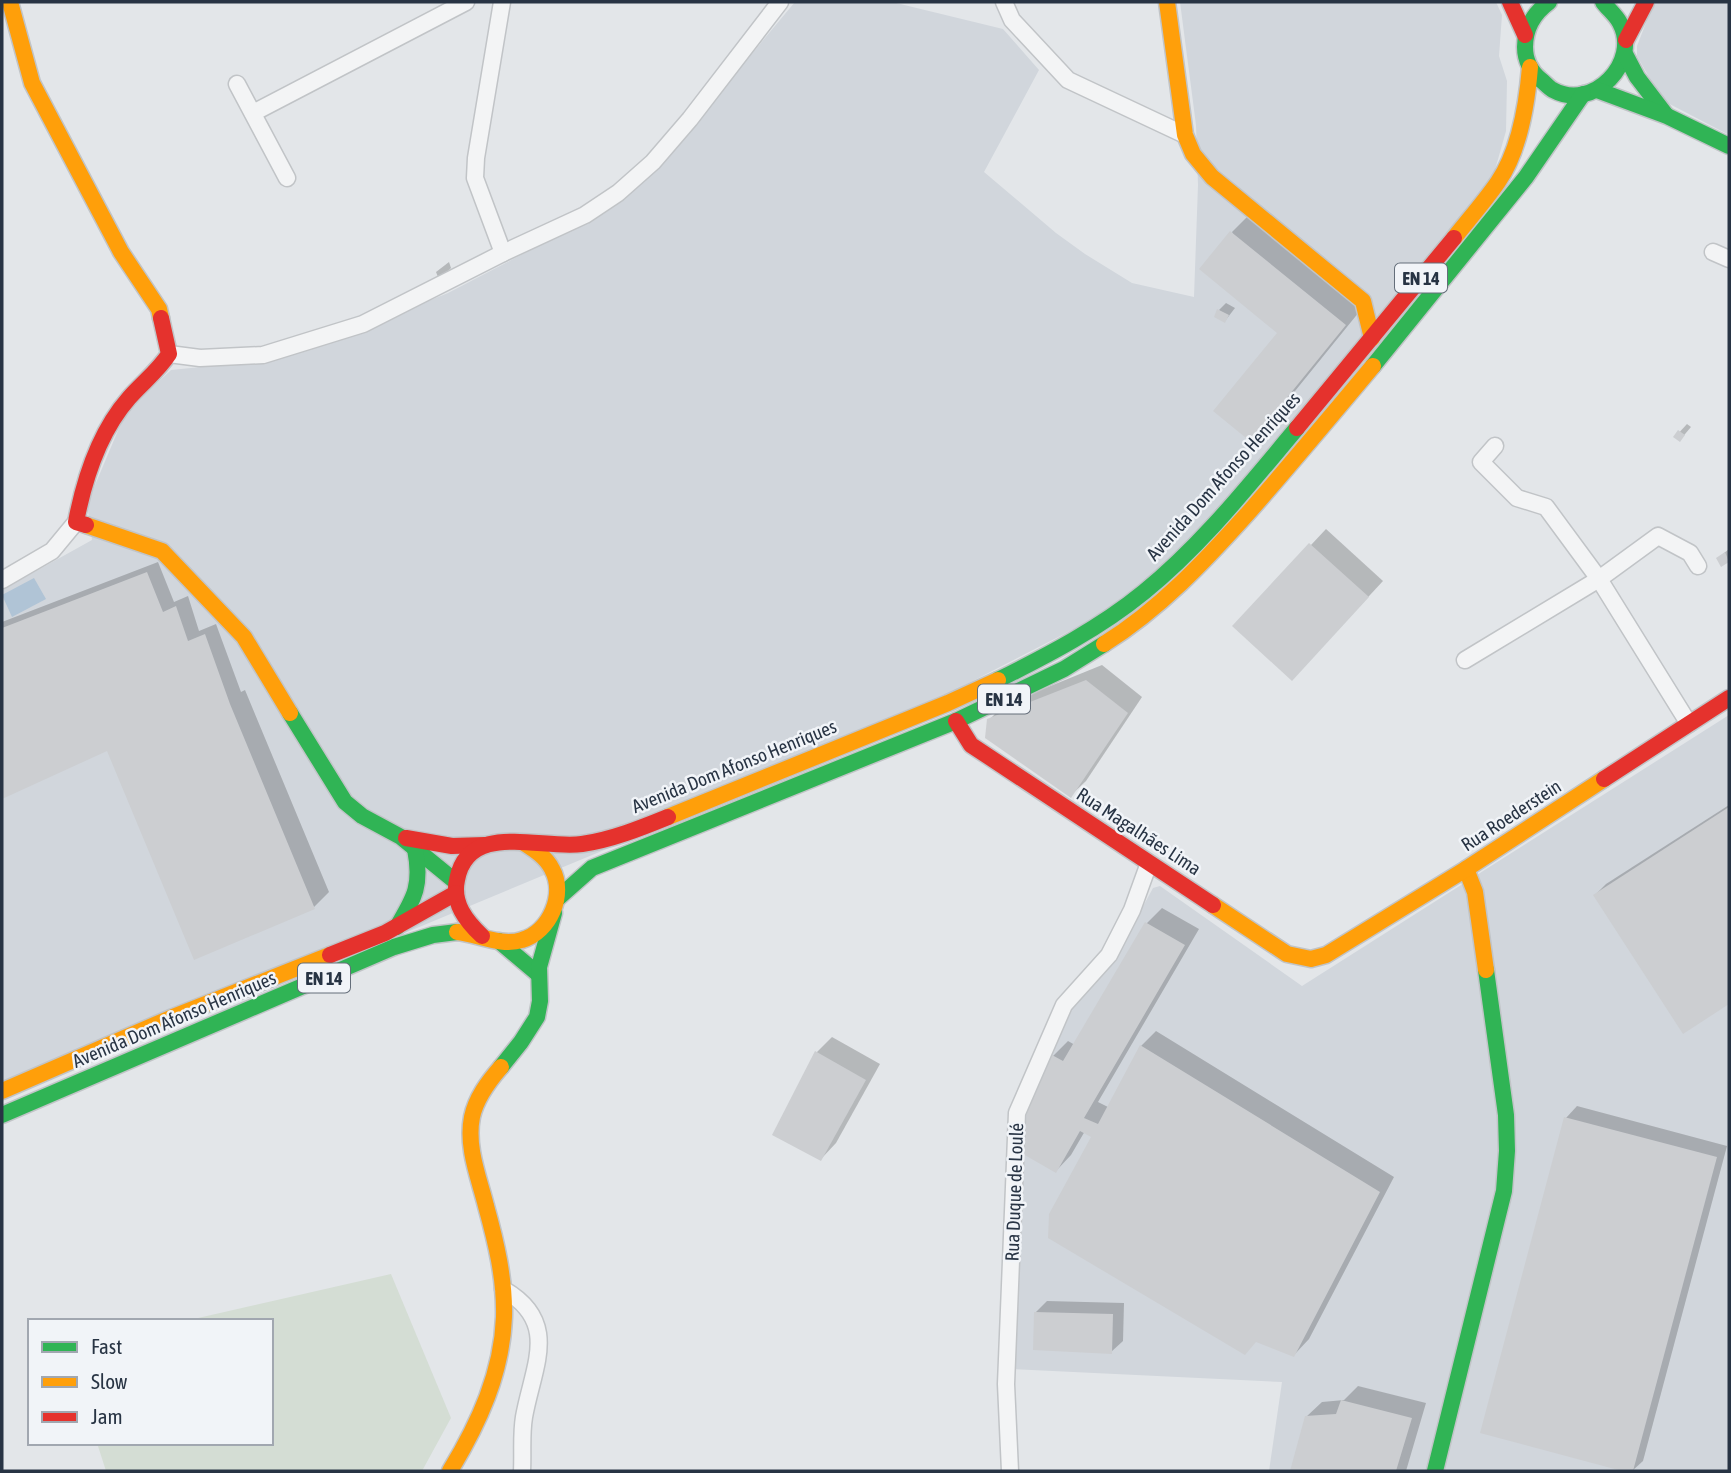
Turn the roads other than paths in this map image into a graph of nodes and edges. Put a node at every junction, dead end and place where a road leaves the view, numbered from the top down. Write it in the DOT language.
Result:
graph roads {
  1 [pos="10,2"];
  2 [pos="466,2"];
  3 [pos="502,2"];
  4 [pos="780,2"];
  5 [pos="1004,2"];
  6 [pos="1167,2"];
  7 [pos="1510,2"];
  8 [pos="1549,2"];
  9 [pos="1602,2"];
  10 [pos="1646,2"];
  11 [pos="1525,35"];
  12 [pos="1625,47"];
  13 [pos="1530,67"];
  14 [pos="237,84"];
  15 [pos="1590,92"];
  16 [pos="253,113"];
  17 [pos="1667,116"];
  18 [pos="1185,135"];
  19 [pos="1729,146"];
  20 [pos="287,178"];
  21 [pos="1713,252"];
  22 [pos="503,253"];
  23 [pos="1729,260"];
  24 [pos="1363,301"];
  25 [pos="1401,303"];
  26 [pos="1372,338"];
  27 [pos="169,354"];
  28 [pos="1495,446"];
  29 [pos="76,522"];
  30 [pos="1698,566"];
  31 [pos="1599,579"];
  32 [pos="2,580"];
  33 [pos="1465,660"];
  34 [pos="1729,698"];
  35 [pos="956,721"];
  36 [pos="1689,724"];
  37 [pos="401,837"];
  38 [pos="523,843"];
  39 [pos="485,845"];
  40 [pos="415,849"];
  41 [pos="1149,863"];
  42 [pos="1466,869"];
  43 [pos="456,888"];
  44 [pos="556,904"];
  45 [pos="397,927"];
  46 [pos="482,936"];
  47 [pos="499,941"];
  48 [pos="1311,959"];
  49 [pos="538,974"];
  50 [pos="2,1091"];
  51 [pos="2,1115"];
  52 [pos="503,1289"];
  53 [pos="450,1471"];
  54 [pos="522,1471"];
  55 [pos="1010,1471"];
  56 [pos="1435,1471"];
  1 -- 27 [label="main road"];
  2 -- 16 [label="street"];
  3 -- 22 [label="street"];
  4 -- 22 [label="street"];
  5 -- 18 [label="street"];
  6 -- 18 [label="main road"];
  7 -- 11 [label="main road"];
  8 -- 11 [label="main road"];
  9 -- 12 [label="main road"];
  10 -- 12 [label="main road, EN 14"];
  11 -- 13 [label="main road, EN 14"];
  12 -- 15 [label="main road, EN 14"];
  12 -- 17 [label="main road"];
  13 -- 15 [label="main road"];
  13 -- 25 [label="main road, Avenida Dom Afonso Henriques / EN 14"];
  14 -- 16 [label="street"];
  15 -- 17 [label="main road"];
  15 -- 35 [label="main road, Avenida Dom Afonso Henriques / EN 14"];
  16 -- 20 [label="street"];
  17 -- 19 [label="main road"];
  18 -- 24 [label="main road"];
  21 -- 23 [label="street"];
  22 -- 27 [label="street"];
  24 -- 25 [label="main road"];
  24 -- 26 [label="main road"];
  25 -- 26 [label="main road, Avenida Dom Afonso Henriques / EN 14"];
  26 -- 38 [label="main road, Avenida Dom Afonso Henriques / EN 14"];
  27 -- 29 [label="main road"];
  28 -- 31 [label="street"];
  29 -- 32 [label="street"];
  29 -- 37 [label="main road"];
  30 -- 31 [label="street"];
  31 -- 33 [label="street"];
  31 -- 36 [label="street"];
  34 -- 36 [label="main road, Rua Roederstein"];
  35 -- 41 [label="main road, Rua Magalhães Lima"];
  35 -- 44 [label="main road, Avenida Dom Afonso Henriques / EN 14"];
  36 -- 42 [label="main road, Rua Roederstein"];
  37 -- 39 [label="main road"];
  37 -- 40 [label="main road"];
  38 -- 39 [label="main road, Avenida Dom Afonso Henriques / EN 14"];
  38 -- 44 [label="main road"];
  39 -- 43 [label="main road, Avenida Dom Afonso Henriques / EN 14"];
  40 -- 43 [label="main road"];
  40 -- 45 [label="main road"];
  41 -- 48 [label="main road, Rua Magalhães Lima"];
  41 -- 55 [label="street, Rua Duque de Loulé"];
  42 -- 48 [label="main road, Rua Roederstein"];
  42 -- 56 [label="main road"];
  43 -- 45 [label="main road, Avenida Dom Afonso Henriques / EN 14"];
  43 -- 46 [label="main road"];
  44 -- 47 [label="main road, Avenida Dom Afonso Henriques / EN 14"];
  44 -- 49 [label="main road"];
  45 -- 50 [label="main road, Avenida Dom Afonso Henriques / EN 14"];
  46 -- 47 [label="main road, Avenida Dom Afonso Henriques / EN 14"];
  46 -- 51 [label="main road, Avenida Dom Afonso Henriques / EN 14"];
  47 -- 49 [label="main road"];
  49 -- 52 [label="main road"];
  52 -- 53 [label="main road"];
  52 -- 54 [label="street"];
}
